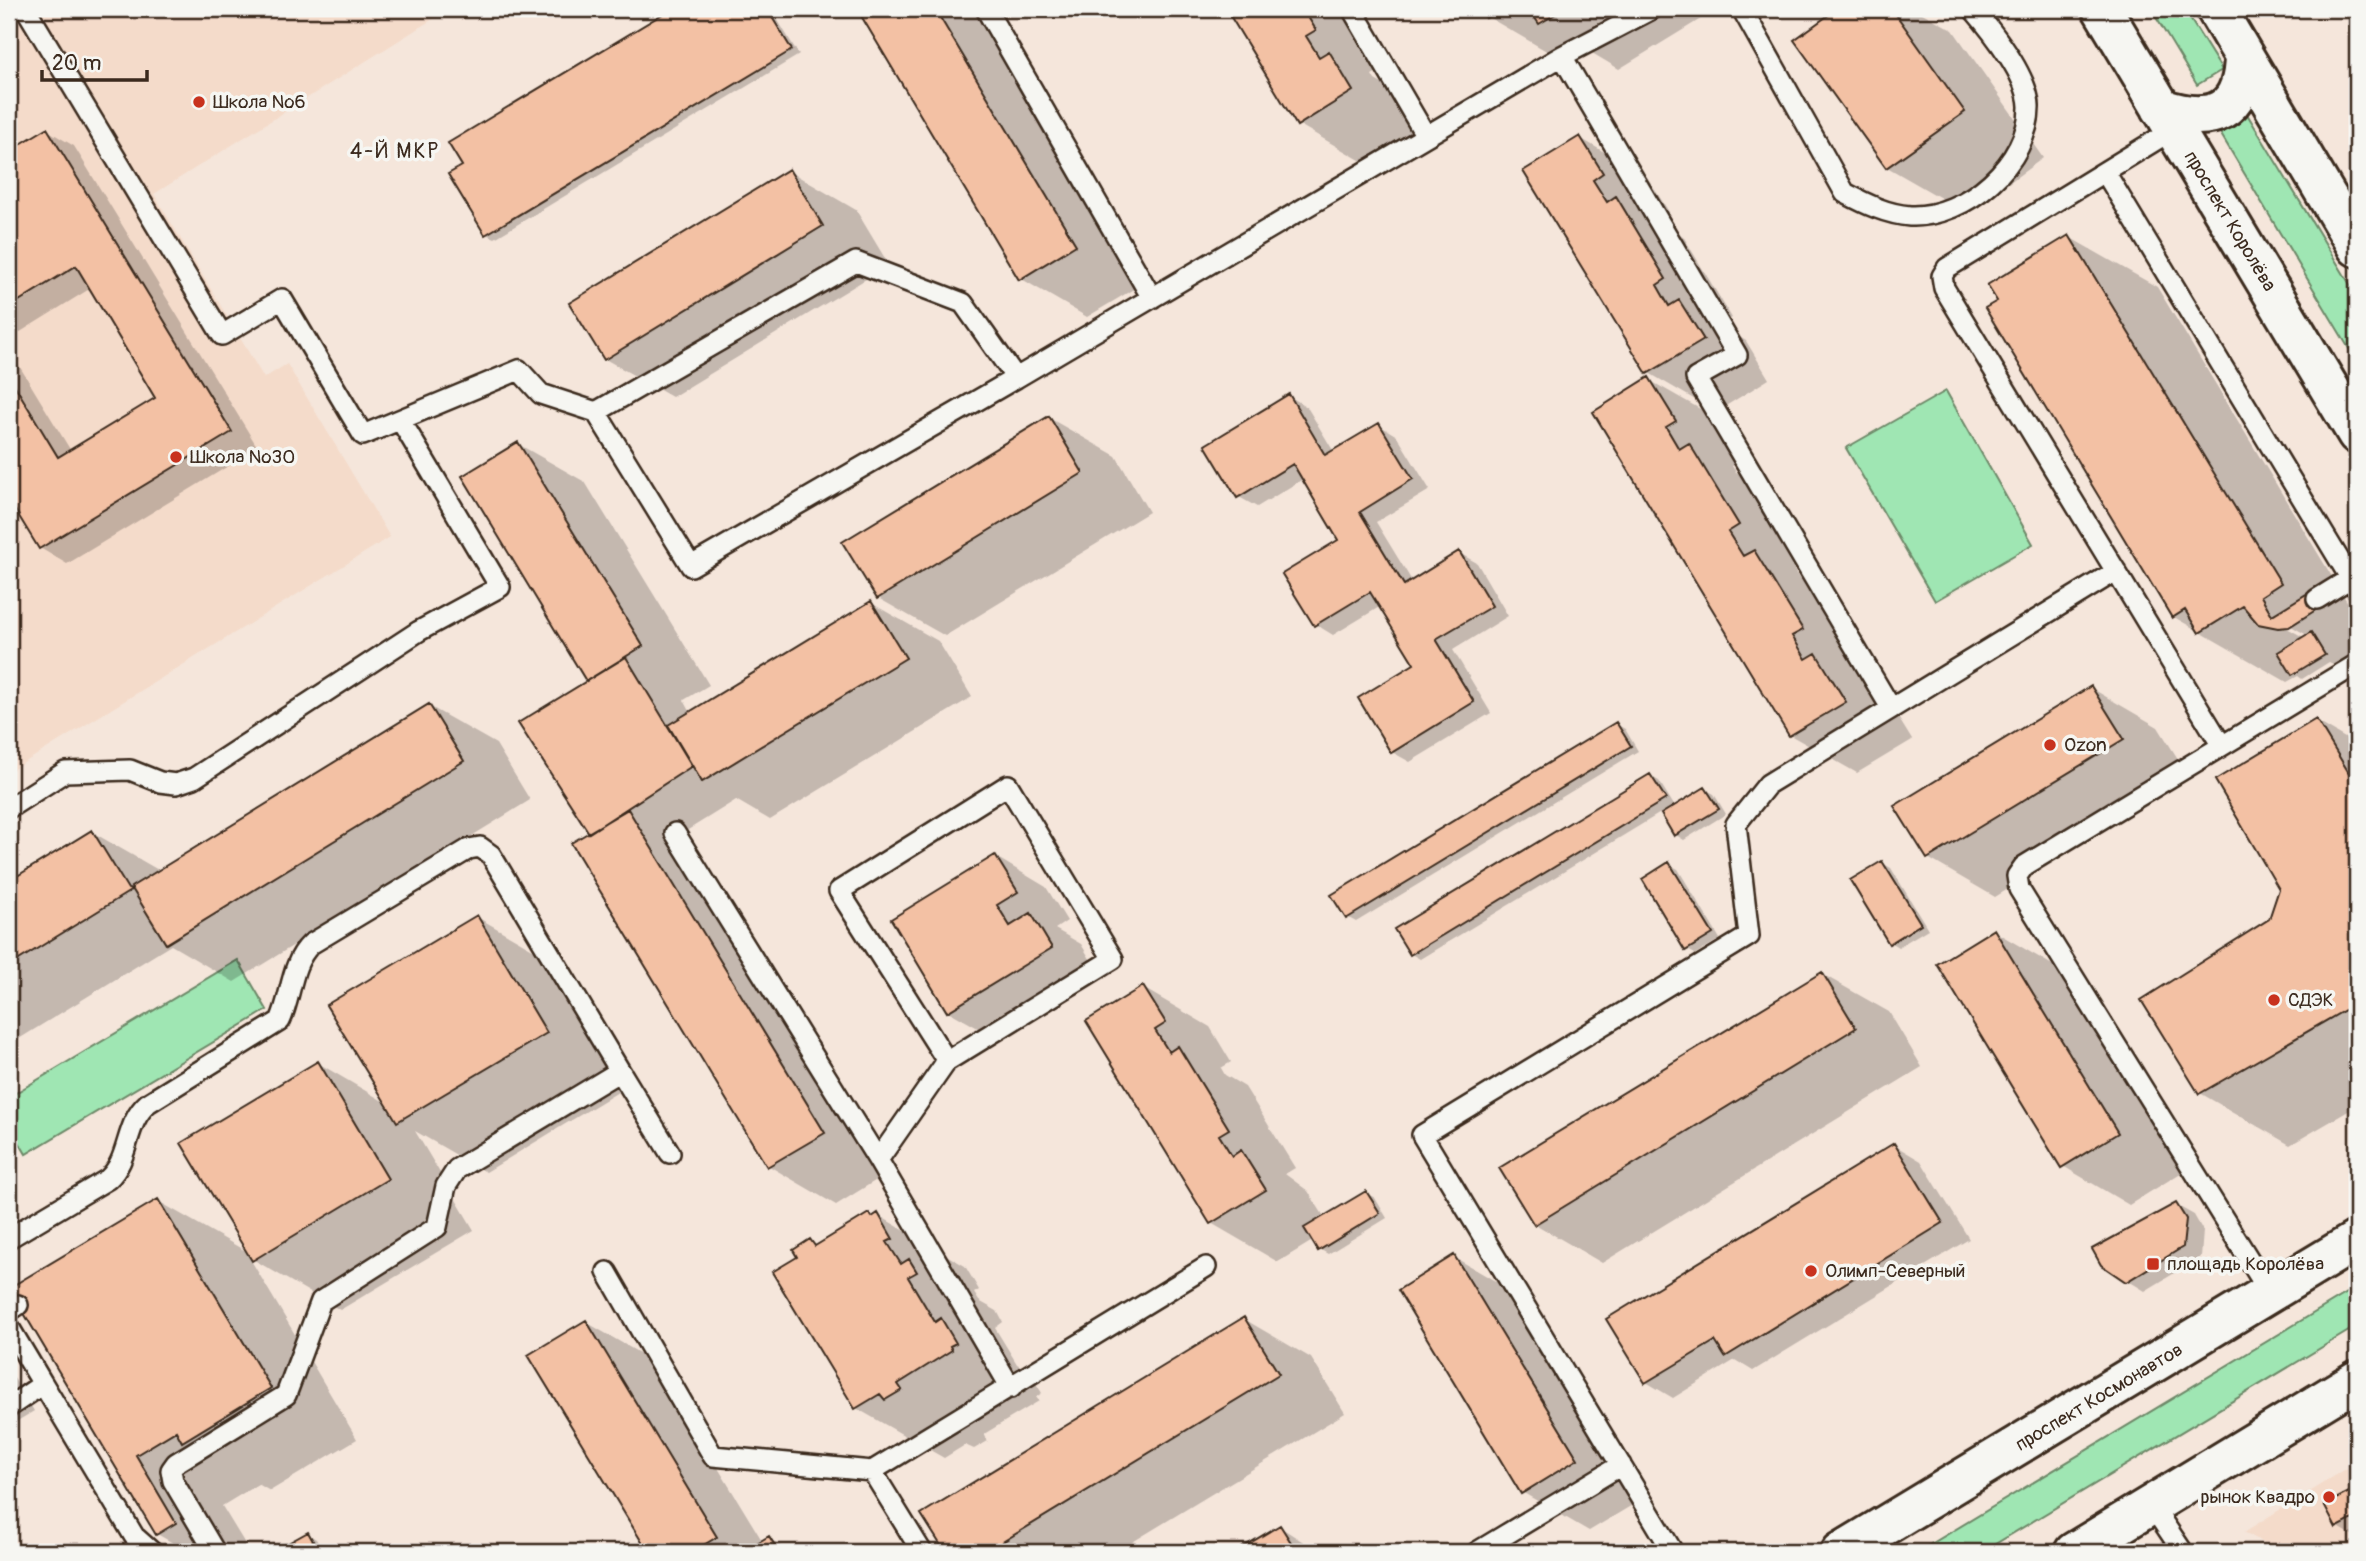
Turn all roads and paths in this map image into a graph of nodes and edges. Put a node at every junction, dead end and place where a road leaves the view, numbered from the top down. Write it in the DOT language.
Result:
graph roads {
  1 [pos="26,9"];
  2 [pos="986,9"];
  3 [pos="1352,9"];
  4 [pos="1652,9"];
  5 [pos="1742,9"];
  6 [pos="1973,9"];
  7 [pos="2102,9"];
  8 [pos="2216,9"];
  9 [pos="1562,56"];
  10 [pos="2244,56"];
  11 [pos="2168,119"];
  12 [pos="1426,136"];
  13 [pos="2105,172"];
  14 [pos="2357,247"];
  15 [pos="1152,298"];
  16 [pos="1016,377"];
  17 [pos="596,412"];
  18 [pos="401,421"];
  19 [pos="2357,434"];
  20 [pos="2116,571"];
  21 [pos="2354,584"];
  22 [pos="2317,599"];
  23 [pos="2357,664"];
  24 [pos="1891,708"];
  25 [pos="2222,746"];
  26 [pos="9,808"];
  27 [pos="675,833"];
  28 [pos="947,1061"];
  29 [pos="620,1071"];
  30 [pos="670,1153"];
  31 [pos="878,1160"];
  32 [pos="9,1238"];
  33 [pos="2357,1240"];
  34 [pos="1206,1267"];
  35 [pos="607,1272"];
  36 [pos="2271,1294"];
  37 [pos="9,1327"];
  38 [pos="2357,1380"];
  39 [pos="43,1384"];
  40 [pos="1011,1388"];
  41 [pos="9,1407"];
  42 [pos="1620,1465"];
  43 [pos="873,1471"];
  44 [pos="2152,1506"];
  45 [pos="152,1552"];
  46 [pos="215,1552"];
  47 [pos="922,1552"];
  48 [pos="1477,1552"];
  49 [pos="1673,1552"];
  50 [pos="1840,1552"];
  51 [pos="2074,1552"];
  52 [pos="2183,1552"];
  1 -- 18 [label="lane"];
  2 -- 15 [label="lane"];
  3 -- 12 [label="lane"];
  4 -- 9 [label="lane"];
  5 -- 6 [label="lane"];
  7 -- 11 [label="main road, проспект Королёва"];
  8 -- 10 [label="main road"];
  9 -- 12 [label="lane"];
  9 -- 24 [label="lane"];
  10 -- 11 [label="main road"];
  10 -- 14 [label="main road"];
  11 -- 13 [label="lane"];
  11 -- 19 [label="main road, проспект Королёва"];
  12 -- 15 [label="lane"];
  13 -- 20 [label="lane"];
  13 -- 21 [label="lane"];
  15 -- 16 [label="lane"];
  16 -- 17 [label="lane"];
  16 -- 17 [label="lane"];
  17 -- 18 [label="lane"];
  18 -- 26 [label="lane"];
  20 -- 24 [label="lane"];
  20 -- 25 [label="lane"];
  21 -- 22 [label="lane"];
  23 -- 25 [label="lane"];
  24 -- 42 [label="lane"];
  25 -- 36 [label="lane"];
  27 -- 31 [label="lane"];
  28 -- 28 [label="lane"];
  28 -- 31 [label="lane"];
  29 -- 30 [label="lane"];
  29 -- 32 [label="lane"];
  29 -- 46 [label="lane"];
  31 -- 40 [label="lane"];
  33 -- 36 [label="main road, проспект Космонавтов"];
  34 -- 40 [label="lane"];
  35 -- 43 [label="lane"];
  36 -- 50 [label="main road, проспект Космонавтов"];
  37 -- 39 [label="lane"];
  38 -- 44 [label="main road"];
  39 -- 41 [label="lane"];
  39 -- 45 [label="lane"];
  40 -- 43 [label="lane"];
  42 -- 48 [label="lane"];
  42 -- 49 [label="lane"];
  43 -- 47 [label="lane"];
  44 -- 51 [label="main road"];
  44 -- 52 [label="lane"];
}
